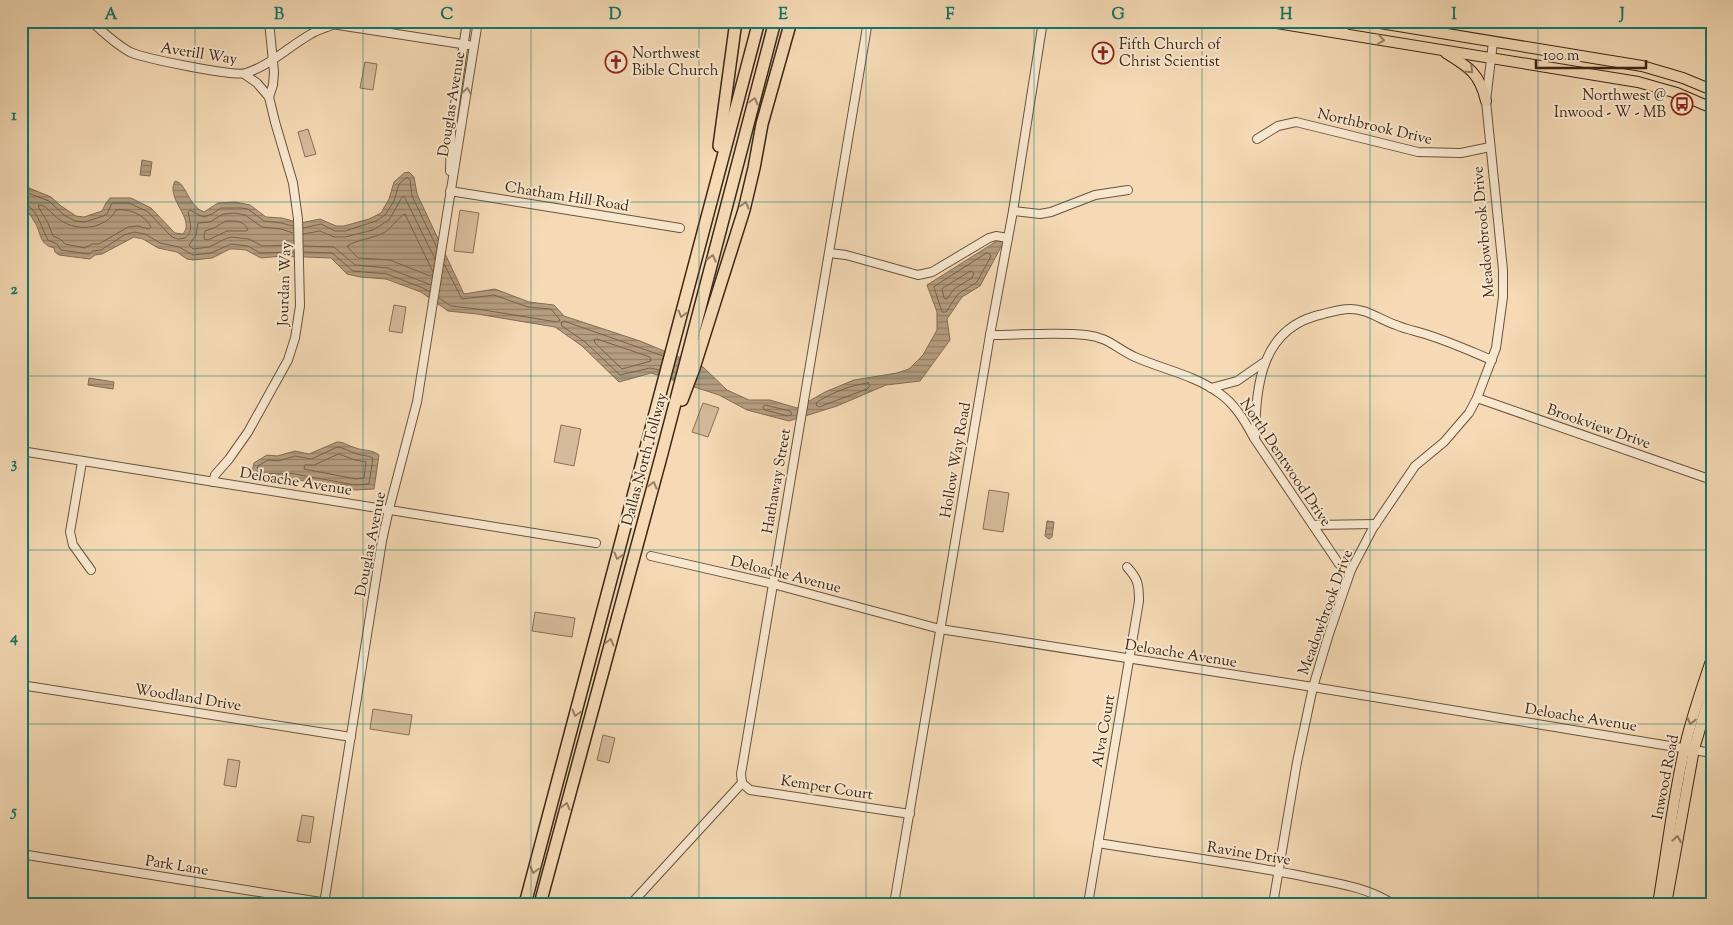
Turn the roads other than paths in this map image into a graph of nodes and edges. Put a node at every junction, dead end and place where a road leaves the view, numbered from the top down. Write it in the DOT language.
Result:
graph roads {
  1 [pos="90,21"];
  2 [pos="269,21"];
  3 [pos="312,21"];
  4 [pos="467,21"];
  5 [pos="478,21"];
  6 [pos="736,21"];
  7 [pos="759,21"];
  8 [pos="775,21"];
  9 [pos="791,21"];
  10 [pos="868,21"];
  11 [pos="1044,21"];
  12 [pos="1264,21"];
  13 [pos="1345,21"];
  14 [pos="1368,21"];
  15 [pos="332,25"];
  16 [pos="1343,34"];
  17 [pos="1493,42"];
  18 [pos="464,44"];
  19 [pos="474,46"];
  20 [pos="1440,50"];
  21 [pos="1490,58"];
  22 [pos="273,61"];
  23 [pos="1642,66"];
  24 [pos="244,74"];
  25 [pos="1638,82"];
  26 [pos="1712,90"];
  27 [pos="269,97"];
  28 [pos="1486,101"];
  29 [pos="1712,108"];
  30 [pos="454,110"];
  31 [pos="464,111"];
  32 [pos="1257,138"];
  33 [pos="1490,147"];
  34 [pos="714,189"];
  35 [pos="1128,190"];
  36 [pos="450,191"];
  37 [pos="1013,211"];
  38 [pos="680,228"];
  39 [pos="1008,238"];
  40 [pos="829,254"];
  41 [pos="990,335"];
  42 [pos="1492,360"];
  43 [pos="1264,362"];
  44 [pos="1211,388"];
  45 [pos="1477,398"];
  46 [pos="1255,438"];
  47 [pos="21,452"];
  48 [pos="661,458"];
  49 [pos="82,462"];
  50 [pos="1712,480"];
  51 [pos="213,482"];
  52 [pos="389,509"];
  53 [pos="1313,524"];
  54 [pos="1376,524"];
  55 [pos="596,543"];
  56 [pos="651,556"];
  57 [pos="1128,567"];
  58 [pos="91,570"];
  59 [pos="1351,570"];
  60 [pos="773,584"];
  61 [pos="940,629"];
  62 [pos="1712,658"];
  63 [pos="1130,659"];
  64 [pos="21,685"];
  65 [pos="1313,687"];
  66 [pos="1712,687"];
  67 [pos="351,737"];
  68 [pos="1690,748"];
  69 [pos="1712,752"];
  70 [pos="742,783"];
  71 [pos="910,814"];
  72 [pos="1098,843"];
  73 [pos="21,854"];
  74 [pos="1278,871"];
  75 [pos="1662,903"];
  76 [pos="325,904"];
  77 [pos="525,904"];
  78 [pos="540,904"];
  79 [pos="631,904"];
  80 [pos="894,904"];
  81 [pos="1088,904"];
  82 [pos="1273,904"];
  83 [pos="1393,904"];
  1 -- 24 [label="street, Averill Way"];
  2 -- 22 [label="street, Jourdan Way"];
  3 -- 15 [label="street"];
  4 -- 18 [label="street, Douglas Avenue"];
  5 -- 19 [label="street, Douglas Avenue"];
  6 -- 34 [label="highway"];
  7 -- 34 [label="highway, Dallas North Tollway"];
  48 -- 8 [label="highway, Dallas North Tollway, one-way"];
  48 -- 9 [label="highway, one-way"];
  10 -- 40 [label="street, Hathaway Street"];
  11 -- 37 [label="street, Hollow Way Road"];
  12 -- 16 [label="main road"];
  13 -- 16 [label="street"];
  14 -- 17 [label="main road"];
  15 -- 18 [label="street"];
  15 -- 22 [label="street, Averill Way"];
  16 -- 20 [label="main road, one-way"];
  17 -- 21 [label="street, Meadowbrook Drive"];
  17 -- 23 [label="main road"];
  18 -- 19 [label="street"];
  18 -- 30 [label="street, Douglas Avenue"];
  31 -- 19 [label="street, Douglas Avenue, one-way"];
  20 -- 21 [label="main road"];
  20 -- 28 [label="main road, one-way"];
  21 -- 25 [label="main road"];
  21 -- 28 [label="street, Meadowbrook Drive"];
  22 -- 24 [label="street, Averill Way"];
  22 -- 27 [label="street, Jourdan Way"];
  23 -- 25 [label="main road"];
  23 -- 26 [label="main road"];
  24 -- 27 [label="street"];
  25 -- 29 [label="main road"];
  27 -- 51 [label="street, Jourdan Way"];
  28 -- 33 [label="street, Meadowbrook Drive"];
  30 -- 31 [label="street"];
  30 -- 36 [label="street, Douglas Avenue"];
  31 -- 36 [label="street, Douglas Avenue"];
  32 -- 33 [label="street, Northbrook Drive"];
  33 -- 42 [label="street, Meadowbrook Drive"];
  34 -- 77 [label="highway, Dallas North Tollway, one-way"];
  35 -- 37 [label="street"];
  36 -- 38 [label="street, Chatham Hill Road"];
  36 -- 52 [label="street, Douglas Avenue"];
  37 -- 39 [label="street, Hollow Way Road"];
  39 -- 40 [label="street"];
  39 -- 41 [label="street, Hollow Way Road"];
  40 -- 60 [label="street, Hathaway Street"];
  41 -- 44 [label="street, North Dentwood Drive"];
  41 -- 61 [label="street, Hollow Way Road"];
  42 -- 43 [label="street"];
  42 -- 45 [label="street, Meadowbrook Drive"];
  43 -- 44 [label="street"];
  43 -- 46 [label="street"];
  44 -- 46 [label="street, North Dentwood Drive"];
  45 -- 50 [label="street, Brookview Drive"];
  45 -- 54 [label="street, Meadowbrook Drive"];
  46 -- 53 [label="street, North Dentwood Drive"];
  47 -- 49 [label="street, Deloache Avenue"];
  78 -- 48 [label="highway, Dallas North Tollway, one-way"];
  49 -- 51 [label="street, Deloache Avenue"];
  49 -- 58 [label="street"];
  51 -- 52 [label="street, Deloache Avenue"];
  52 -- 55 [label="street, Deloache Avenue"];
  52 -- 67 [label="street, Douglas Avenue"];
  53 -- 54 [label="street"];
  53 -- 59 [label="street, North Dentwood Drive"];
  54 -- 59 [label="street, Meadowbrook Drive"];
  56 -- 60 [label="street, Deloache Avenue"];
  57 -- 63 [label="street, Alva Court"];
  59 -- 65 [label="street, Meadowbrook Drive"];
  60 -- 61 [label="street, Deloache Avenue"];
  60 -- 70 [label="street, Hathaway Street"];
  61 -- 63 [label="street, Deloache Avenue"];
  61 -- 71 [label="street, Hollow Way Road"];
  62 -- 68 [label="main road, Inwood Road, one-way"];
  63 -- 65 [label="street, Deloache Avenue"];
  63 -- 72 [label="street, Alva Court"];
  64 -- 67 [label="street, Woodland Drive"];
  65 -- 68 [label="street, Deloache Avenue"];
  65 -- 74 [label="street, Meadowbrook Drive"];
  66 -- 68 [label="main road, Inwood Road"];
  67 -- 76 [label="street, Douglas Avenue"];
  68 -- 69 [label="street, Deloache Avenue"];
  68 -- 75 [label="main road, Inwood Road"];
  70 -- 71 [label="street, Kemper Court"];
  70 -- 79 [label="street"];
  71 -- 80 [label="street, Hollow Way Road"];
  72 -- 74 [label="street, Ravine Drive"];
  72 -- 81 [label="street, Alva Court"];
  73 -- 76 [label="street, Park Lane"];
  74 -- 82 [label="street, Meadowbrook Drive"];
  74 -- 83 [label="street, Ravine Drive"];
}
